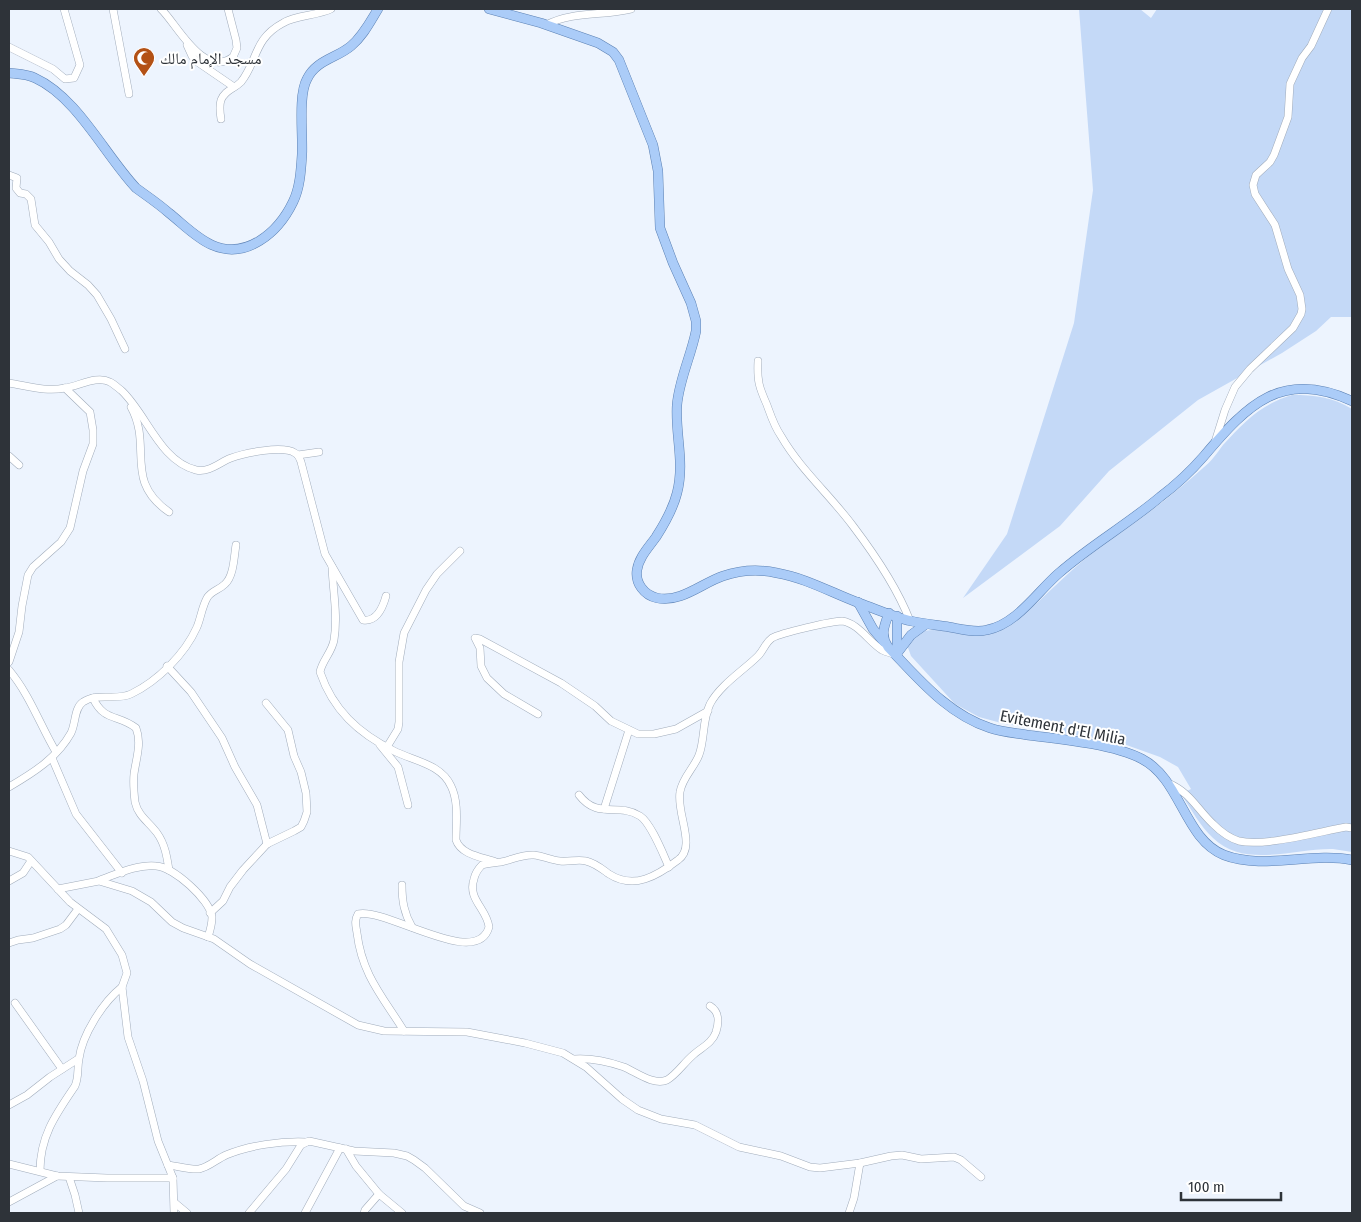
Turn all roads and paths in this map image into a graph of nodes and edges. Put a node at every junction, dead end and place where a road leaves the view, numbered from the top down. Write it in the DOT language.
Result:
graph roads {
  1 [pos="64,9"];
  2 [pos="113,9"];
  3 [pos="228,9"];
  4 [pos="331,9"];
  5 [pos="378,9"];
  6 [pos="488,9"];
  7 [pos="631,9"];
  8 [pos="1328,9"];
  9 [pos="163,10"];
  10 [pos="546,24"];
  11 [pos="186,42"];
  12 [pos="9,46"];
  13 [pos="9,73"];
  14 [pos="234,87"];
  15 [pos="129,94"];
  16 [pos="221,119"];
  17 [pos="9,175"];
  18 [pos="125,349"];
  19 [pos="758,361"];
  20 [pos="9,383"];
  21 [pos="65,388"];
  22 [pos="124,394"];
  23 [pos="1352,401"];
  24 [pos="1215,443"];
  25 [pos="319,452"];
  26 [pos="298,455"];
  27 [pos="9,456"];
  28 [pos="19,465"];
  29 [pos="169,512"];
  30 [pos="236,545"];
  31 [pos="460,551"];
  32 [pos="332,566"];
  33 [pos="386,596"];
  34 [pos="858,602"];
  35 [pos="893,615"];
  36 [pos="910,621"];
  37 [pos="926,624"];
  38 [pos="886,644"];
  39 [pos="897,653"];
  40 [pos="9,662"];
  41 [pos="168,666"];
  42 [pos="9,670"];
  43 [pos="93,698"];
  44 [pos="266,703"];
  45 [pos="708,710"];
  46 [pos="538,714"];
  47 [pos="630,730"];
  48 [pos="377,741"];
  49 [pos="387,747"];
  50 [pos="54,755"];
  51 [pos="1168,783"];
  52 [pos="9,787"];
  53 [pos="579,796"];
  54 [pos="408,805"];
  55 [pos="604,809"];
  56 [pos="1352,828"];
  57 [pos="267,844"];
  58 [pos="9,851"];
  59 [pos="31,860"];
  60 [pos="1352,860"];
  61 [pos="499,862"];
  62 [pos="669,866"];
  63 [pos="169,870"];
  64 [pos="122,873"];
  65 [pos="9,881"];
  66 [pos="99,881"];
  67 [pos="402,885"];
  68 [pos="58,889"];
  69 [pos="78,909"];
  70 [pos="210,913"];
  71 [pos="412,927"];
  72 [pos="208,937"];
  73 [pos="9,943"];
  74 [pos="122,987"];
  75 [pos="15,1003"];
  76 [pos="710,1006"];
  77 [pos="404,1031"];
  78 [pos="78,1059"];
  79 [pos="575,1060"];
  80 [pos="62,1069"];
  81 [pos="9,1105"];
  82 [pos="306,1142"];
  83 [pos="343,1149"];
  84 [pos="860,1163"];
  85 [pos="9,1164"];
  86 [pos="168,1166"];
  87 [pos="40,1171"];
  88 [pos="58,1176"];
  89 [pos="69,1177"];
  90 [pos="981,1177"];
  91 [pos="172,1178"];
  92 [pos="378,1194"];
  93 [pos="9,1202"];
  94 [pos="175,1203"];
  95 [pos="79,1213"];
  96 [pos="174,1213"];
  97 [pos="187,1213"];
  98 [pos="249,1213"];
  99 [pos="305,1213"];
  100 [pos="364,1213"];
  101 [pos="402,1213"];
  102 [pos="480,1213"];
  103 [pos="849,1213"];
  1 -- 12 [label="street"];
  2 -- 15 [label="street"];
  3 -- 11 [label="street"];
  4 -- 14 [label="street"];
  5 -- 13 [label="main road"];
  6 -- 10 [label="main road"];
  7 -- 10 [label="street"];
  8 -- 24 [label="street"];
  9 -- 11 [label="street"];
  10 -- 34 [label="main road"];
  11 -- 14 [label="street"];
  14 -- 16 [label="street"];
  17 -- 18 [label="street"];
  19 -- 36 [label="street"];
  20 -- 21 [label="street"];
  21 -- 22 [label="street"];
  21 -- 40 [label="street"];
  22 -- 26 [label="street"];
  22 -- 29 [label="street"];
  23 -- 24 [label="main road"];
  24 -- 37 [label="main road"];
  25 -- 26 [label="street"];
  26 -- 32 [label="street"];
  27 -- 28 [label="street"];
  30 -- 41 [label="street"];
  31 -- 49 [label="street"];
  32 -- 33 [label="street"];
  32 -- 48 [label="street"];
  34 -- 35 [label="main road"];
  34 -- 38 [label="main road, Evitement d'El Milia"];
  35 -- 36 [label="main road"];
  35 -- 38 [label="main road"];
  35 -- 39 [label="main road"];
  36 -- 37 [label="main road"];
  37 -- 39 [label="main road"];
  38 -- 39 [label="main road, Evitement d'El Milia"];
  39 -- 45 [label="street"];
  39 -- 51 [label="main road, Evitement d'El Milia"];
  41 -- 43 [label="street"];
  41 -- 57 [label="street"];
  42 -- 50 [label="street"];
  43 -- 50 [label="street"];
  43 -- 63 [label="street"];
  44 -- 57 [label="street"];
  45 -- 47 [label="street"];
  45 -- 62 [label="street"];
  46 -- 47 [label="street"];
  47 -- 55 [label="street"];
  48 -- 49 [label="street"];
  48 -- 54 [label="street"];
  49 -- 61 [label="street"];
  50 -- 52 [label="street"];
  50 -- 64 [label="street"];
  51 -- 56 [label="street"];
  51 -- 60 [label="main road, Evitement d'El Milia"];
  53 -- 55 [label="street"];
  55 -- 62 [label="street"];
  57 -- 70 [label="street"];
  58 -- 59 [label="street"];
  59 -- 65 [label="street"];
  59 -- 68 [label="street"];
  61 -- 62 [label="street"];
  61 -- 71 [label="street"];
  63 -- 64 [label="street"];
  63 -- 70 [label="street"];
  64 -- 66 [label="street"];
  66 -- 68 [label="street"];
  66 -- 72 [label="street"];
  67 -- 71 [label="street"];
  68 -- 69 [label="street"];
  69 -- 73 [label="street"];
  69 -- 74 [label="street"];
  70 -- 72 [label="street"];
  71 -- 77 [label="street"];
  72 -- 77 [label="street"];
  74 -- 78 [label="street"];
  74 -- 86 [label="street"];
  75 -- 80 [label="street"];
  76 -- 79 [label="street"];
  77 -- 79 [label="street"];
  78 -- 80 [label="street"];
  78 -- 87 [label="street"];
  79 -- 84 [label="street"];
  80 -- 81 [label="street"];
  82 -- 83 [label="street"];
  82 -- 86 [label="street"];
  82 -- 98 [label="street"];
  83 -- 92 [label="street"];
  83 -- 99 [label="street"];
  83 -- 102 [label="street"];
  84 -- 90 [label="street"];
  84 -- 103 [label="street"];
  85 -- 87 [label="street"];
  86 -- 91 [label="street"];
  87 -- 88 [label="street"];
  88 -- 89 [label="street"];
  88 -- 93 [label="street"];
  89 -- 91 [label="street"];
  89 -- 95 [label="street"];
  91 -- 94 [label="street"];
  92 -- 100 [label="street"];
  92 -- 101 [label="street"];
  94 -- 96 [label="street"];
  94 -- 97 [label="street"];
}
